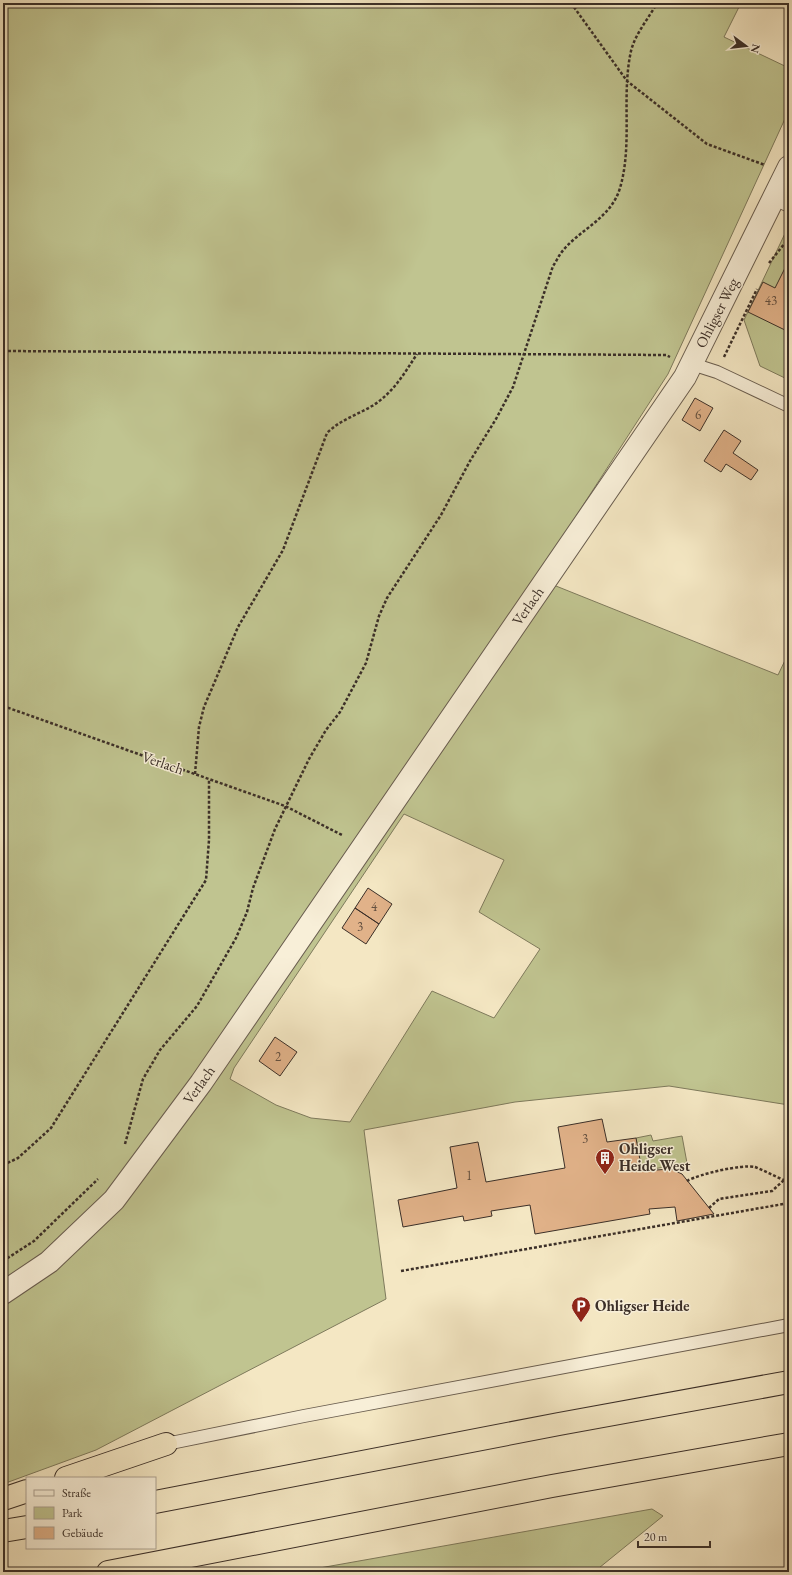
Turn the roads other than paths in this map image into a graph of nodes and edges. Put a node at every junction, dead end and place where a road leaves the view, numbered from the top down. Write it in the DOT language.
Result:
graph roads {
  1 [pos="788,170"];
  2 [pos="782,202"];
  3 [pos="692,364"];
  4 [pos="789,406"];
  5 [pos="3,1293"];
  6 [pos="789,1325"];
  7 [pos="789,1382"];
  8 [pos="166,1444"];
  9 [pos="789,1444"];
  10 [pos="69,1477"];
  11 [pos="26,1491"];
  12 [pos="3,1500"];
  13 [pos="156,1502"];
  14 [pos="26,1527"];
  15 [pos="3,1532"];
  16 [pos="108,1572"];
  1 -- 2 [label="street, Ohligser Weg"];
  2 -- 3 [label="street, Ohligser Weg"];
  3 -- 4 [label="lane, Ohligser Weg"];
  3 -- 5 [label="street, Verlach"];
  6 -- 8 [label="lane"];
  7 -- 13 [label="highway"];
  8 -- 10 [label="highway"];
  9 -- 16 [label="highway"];
  11 -- 12 [label="highway"];
  14 -- 15 [label="highway"];
}
